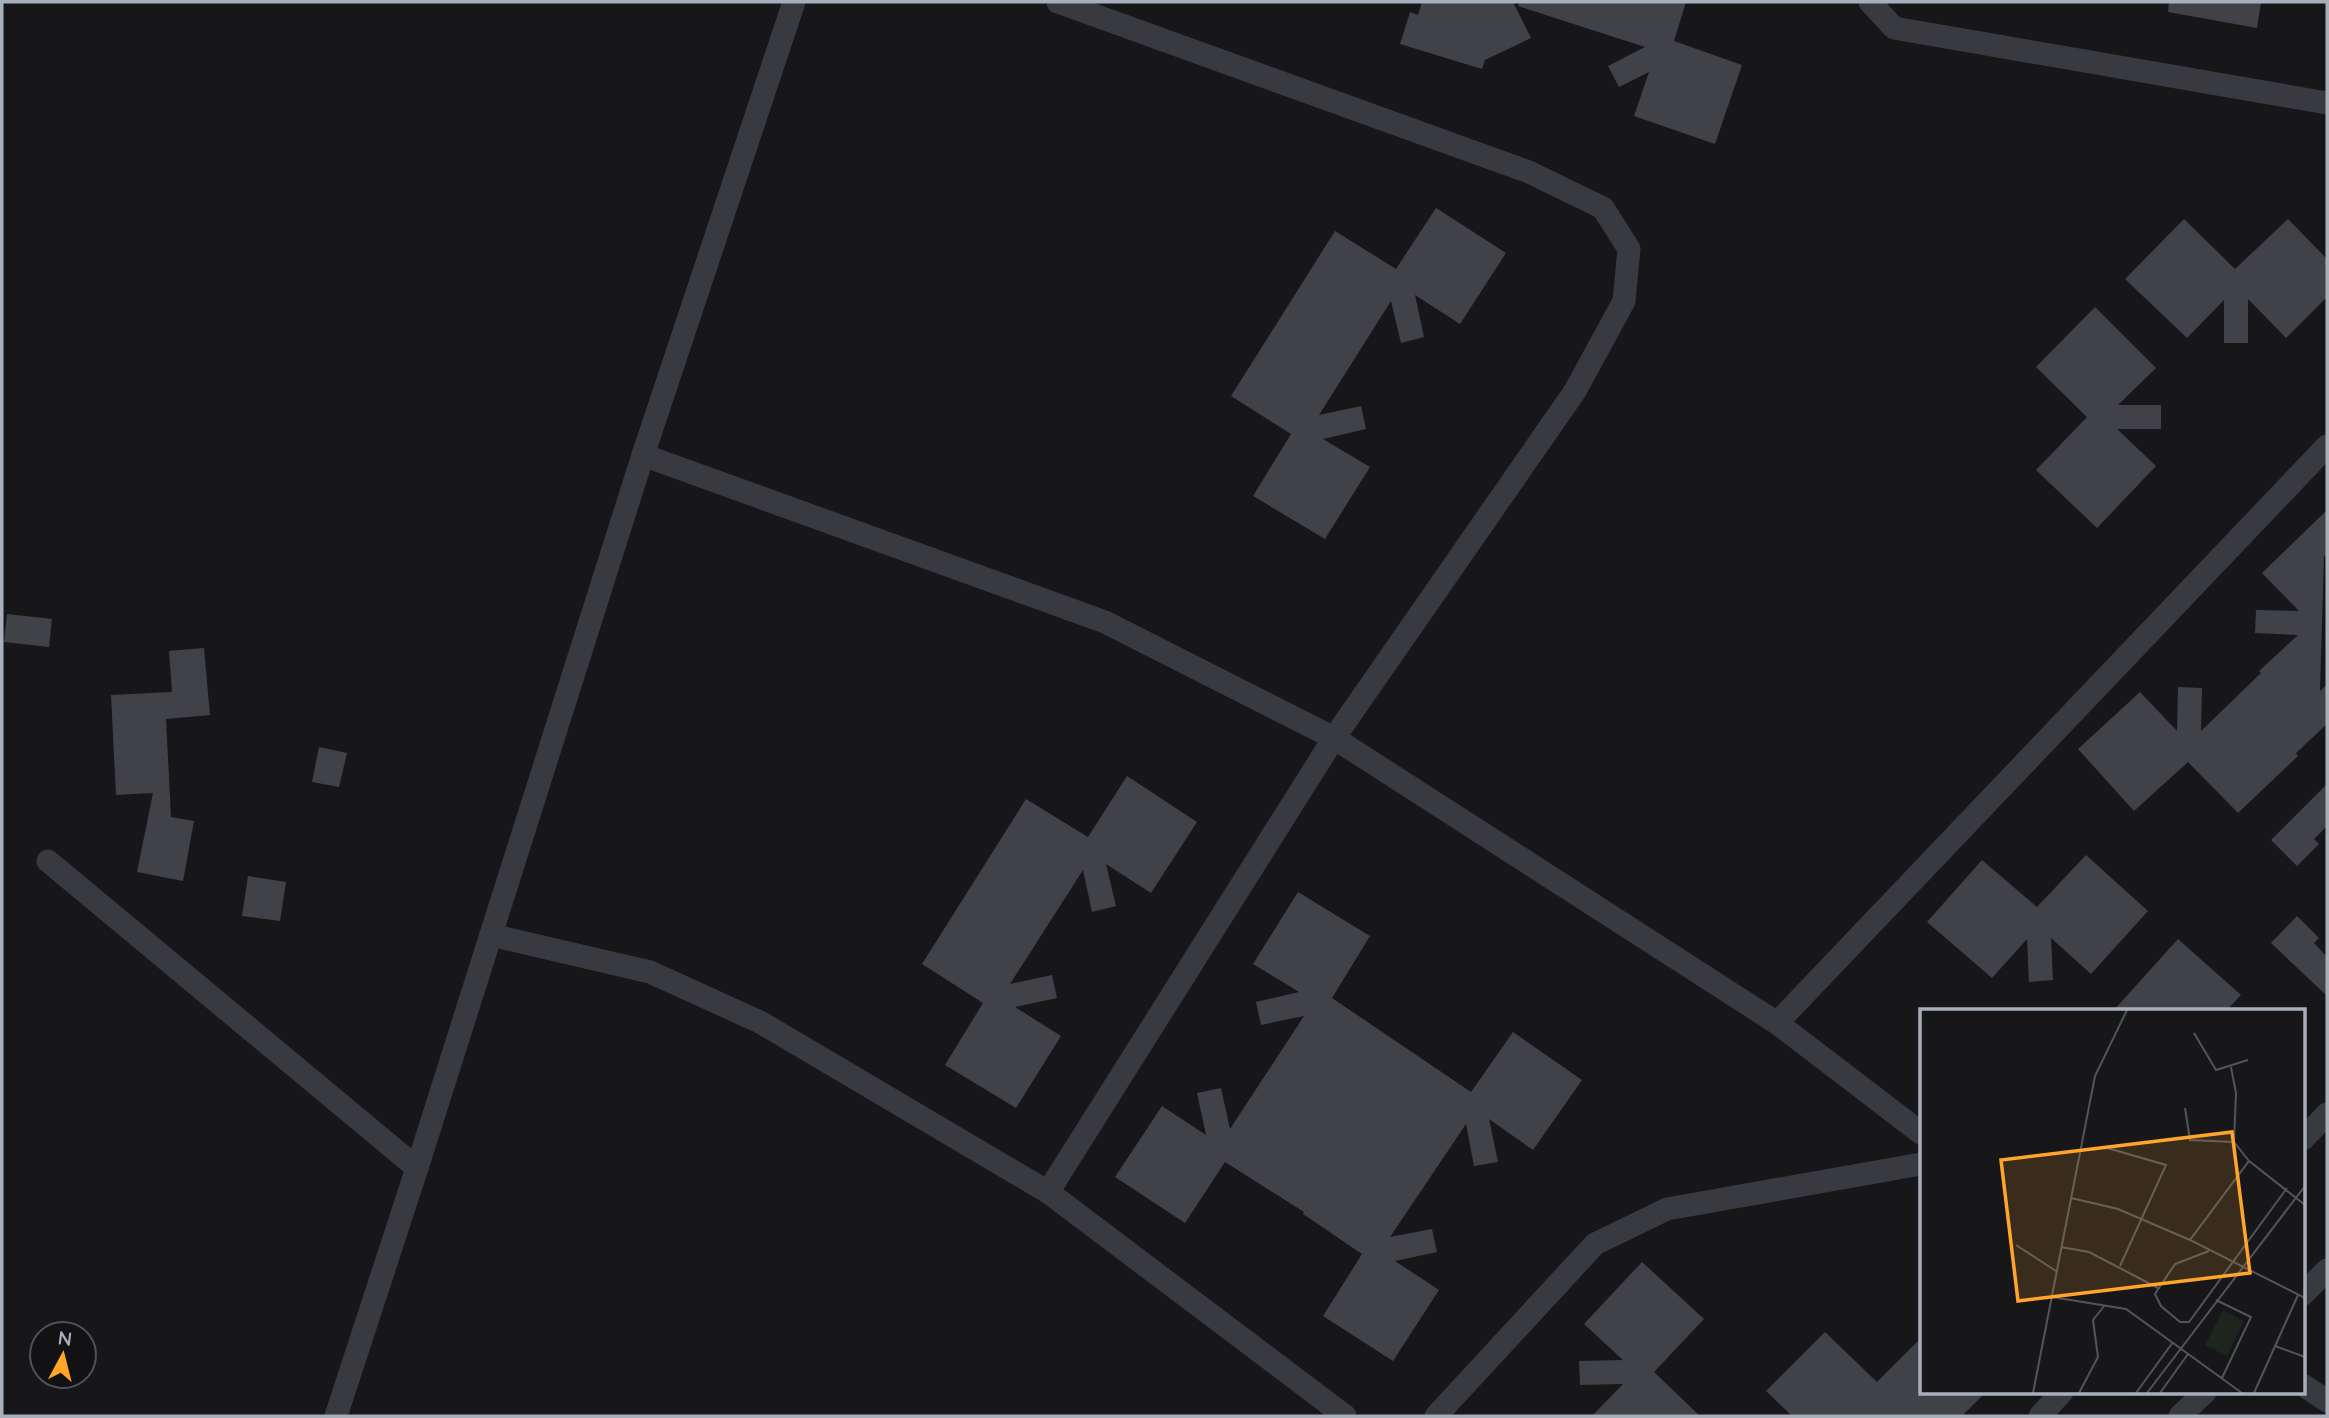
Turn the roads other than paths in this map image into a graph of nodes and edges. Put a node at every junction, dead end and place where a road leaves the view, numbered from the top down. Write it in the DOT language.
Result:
graph roads {
  1 [pos="794,2"];
  2 [pos="1058,2"];
  3 [pos="1870,2"];
  4 [pos="2327,103"];
  5 [pos="2327,446"];
  6 [pos="643,454"];
  7 [pos="1334,738"];
  8 [pos="48,861"];
  9 [pos="491,935"];
  10 [pos="1777,1023"];
  11 [pos="2327,1114"];
  12 [pos="1920,1132"];
  13 [pos="2304,1138"];
  14 [pos="1920,1164"];
  15 [pos="417,1168"];
  16 [pos="1048,1192"];
  17 [pos="2327,1269"];
  18 [pos="2304,1293"];
  19 [pos="2304,1386"];
  20 [pos="2060,1394"];
  21 [pos="2202,1394"];
  22 [pos="2327,1401"];
  23 [pos="336,1416"];
  24 [pos="1345,1416"];
  25 [pos="1436,1416"];
  26 [pos="2040,1416"];
  27 [pos="2180,1416"];
  1 -- 6 [label="street"];
  2 -- 7 [label="street"];
  3 -- 4 [label="street"];
  5 -- 10 [label="street"];
  6 -- 7 [label="street"];
  6 -- 9 [label="street"];
  7 -- 10 [label="street"];
  7 -- 16 [label="street"];
  8 -- 15 [label="street"];
  9 -- 15 [label="street"];
  9 -- 16 [label="street"];
  10 -- 12 [label="street"];
  11 -- 13 [label="street"];
  14 -- 25 [label="street"];
  15 -- 23 [label="street"];
  16 -- 24 [label="street"];
  17 -- 18 [label="street"];
  19 -- 22 [label="street"];
  20 -- 26 [label="street"];
  21 -- 27 [label="street"];
}
